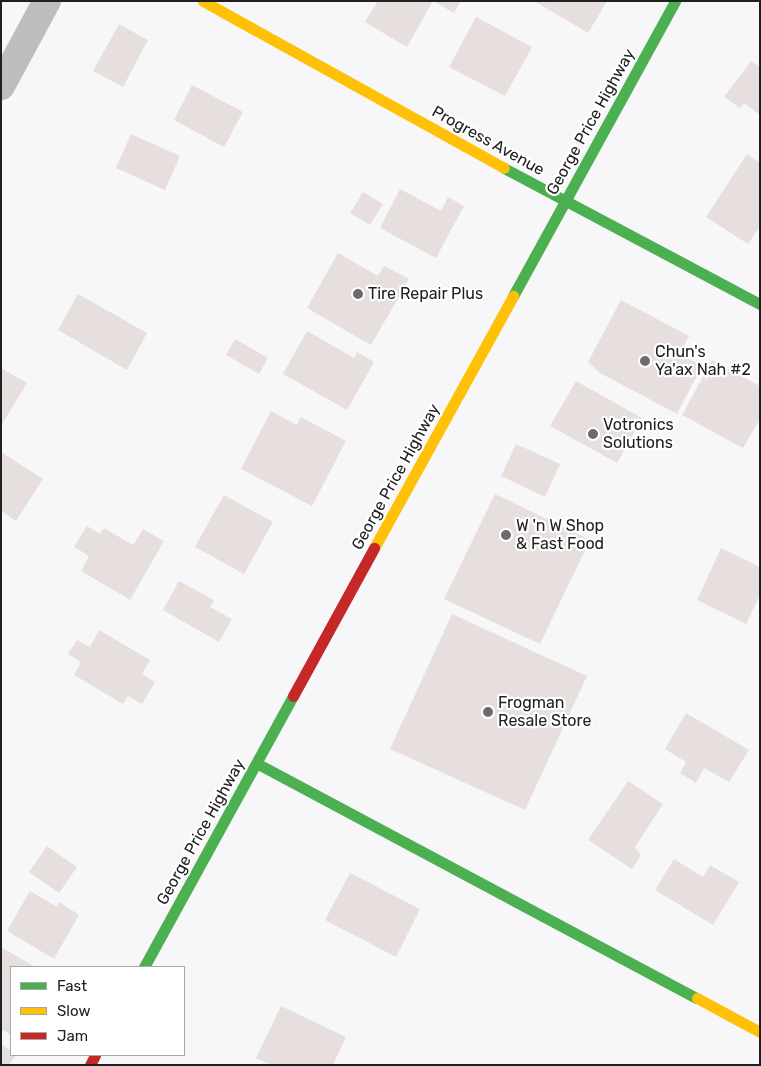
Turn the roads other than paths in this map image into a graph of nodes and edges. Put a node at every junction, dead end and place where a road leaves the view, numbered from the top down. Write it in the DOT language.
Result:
graph roads {
  1 [pos="47,1"];
  2 [pos="203,1"];
  3 [pos="675,1"];
  4 [pos="1,86"];
  5 [pos="566,202"];
  6 [pos="760,304"];
  7 [pos="258,764"];
  8 [pos="145,966"];
  9 [pos="760,1032"];
  1 -- 4 [label="street"];
  2 -- 5 [label="main road, Progress Avenue"];
  3 -- 5 [label="main road, George Price Highway"];
  5 -- 6 [label="main road, Progress Avenue"];
  5 -- 7 [label="main road, George Price Highway"];
  7 -- 8 [label="main road, George Price Highway"];
  7 -- 9 [label="main road"];
}
